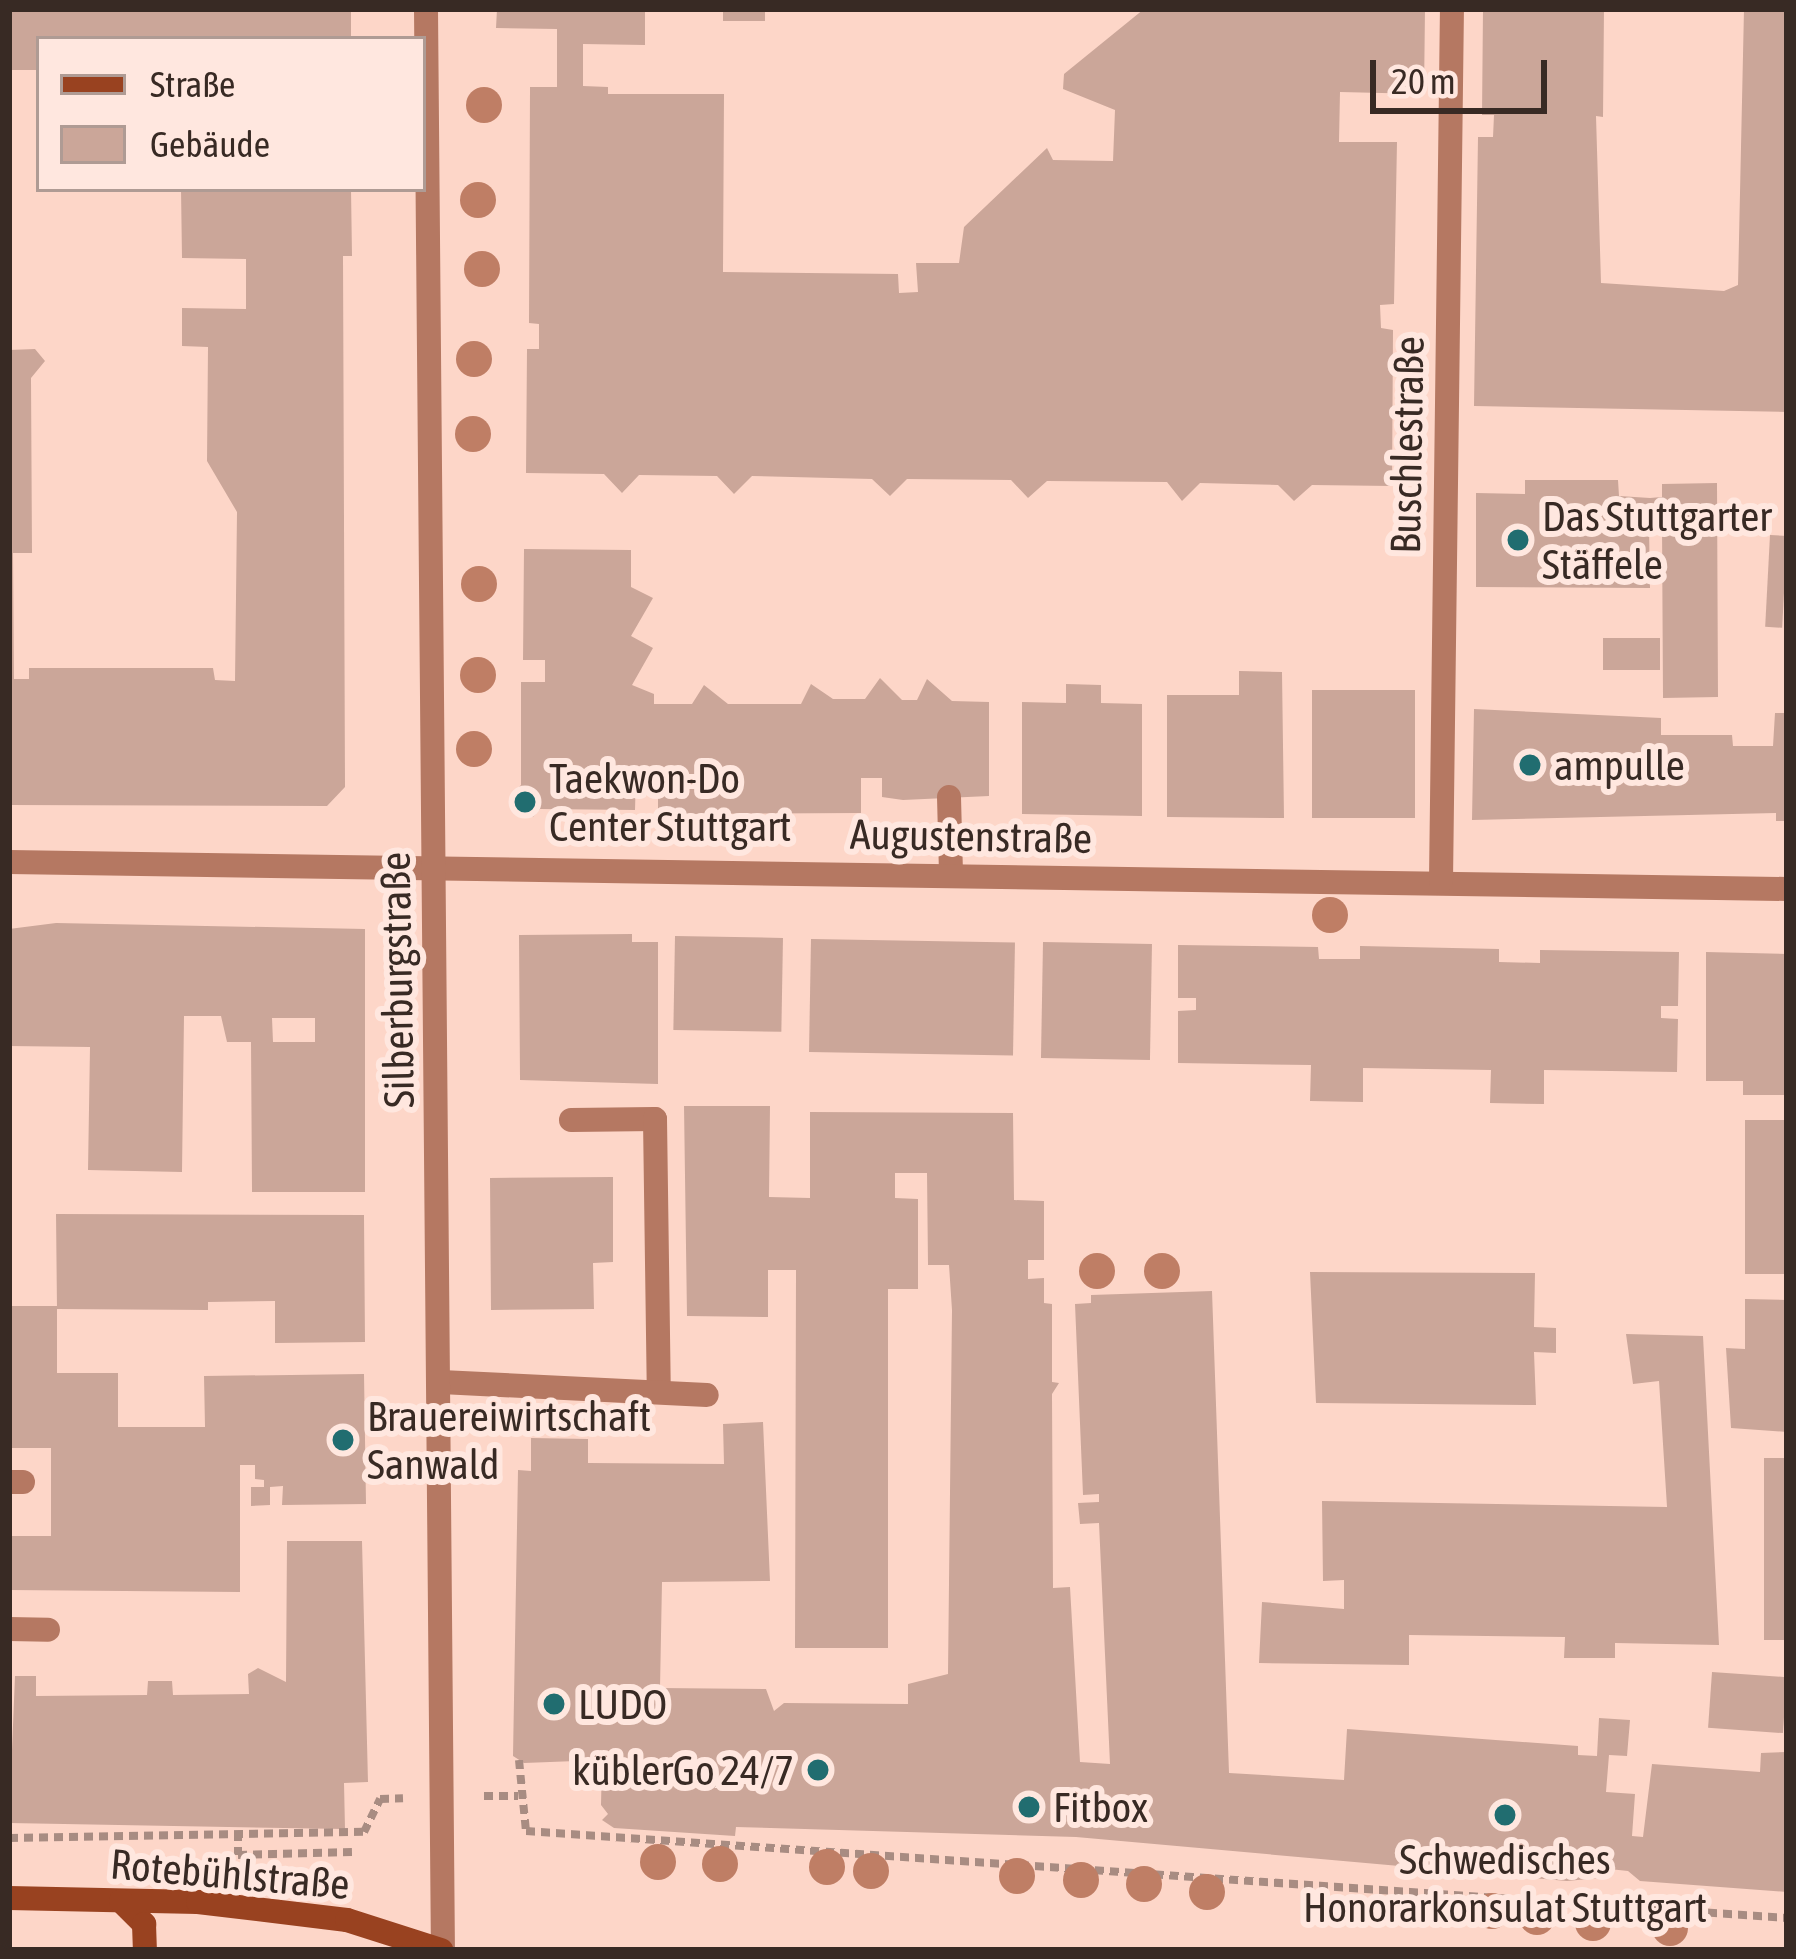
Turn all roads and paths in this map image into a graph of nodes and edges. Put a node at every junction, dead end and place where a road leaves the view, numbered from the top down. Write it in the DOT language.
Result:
graph roads {
  1 [pos="426,9"];
  2 [pos="1452,9"];
  3 [pos="950,797"];
  4 [pos="9,862"];
  5 [pos="433,868"];
  6 [pos="951,874"];
  7 [pos="1441,881"];
  8 [pos="1787,889"];
  9 [pos="572,1120"];
  10 [pos="441,1382"];
  11 [pos="659,1392"];
  12 [pos="707,1395"];
  13 [pos="9,1629"];
  14 [pos="48,1630"];
  15 [pos="519,1760"];
  16 [pos="442,1796"];
  17 [pos="238,1832"];
  18 [pos="9,1838"];
  19 [pos="352,1852"];
  20 [pos="9,1898"];
  21 [pos="121,1901"];
  22 [pos="1787,1918"];
  23 [pos="145,1950"];
  24 [pos="442,1950"];
  1 -- 5 [label="street, Silberburgstraße"];
  2 -- 7 [label="street, Buschlestraße"];
  3 -- 6 [label="street"];
  4 -- 5 [label="street, Augustenstraße"];
  5 -- 6 [label="street, Augustenstraße"];
  5 -- 10 [label="street, Silberburgstraße"];
  6 -- 7 [label="street, Augustenstraße"];
  7 -- 8 [label="street, Augustenstraße"];
  9 -- 11 [label="street"];
  10 -- 11 [label="street"];
  10 -- 16 [label="street, Silberburgstraße"];
  11 -- 12 [label="street"];
  13 -- 14 [label="street"];
  15 -- 22 [label="path"];
  16 -- 17 [label="path"];
  16 -- 24 [label="street, Silberburgstraße"];
  17 -- 18 [label="path"];
  17 -- 19 [label="path"];
  20 -- 21 [label="main road, Rotebühlstraße"];
  21 -- 23 [label="main road"];
  21 -- 24 [label="main road, Rotebühlstraße"];
}
